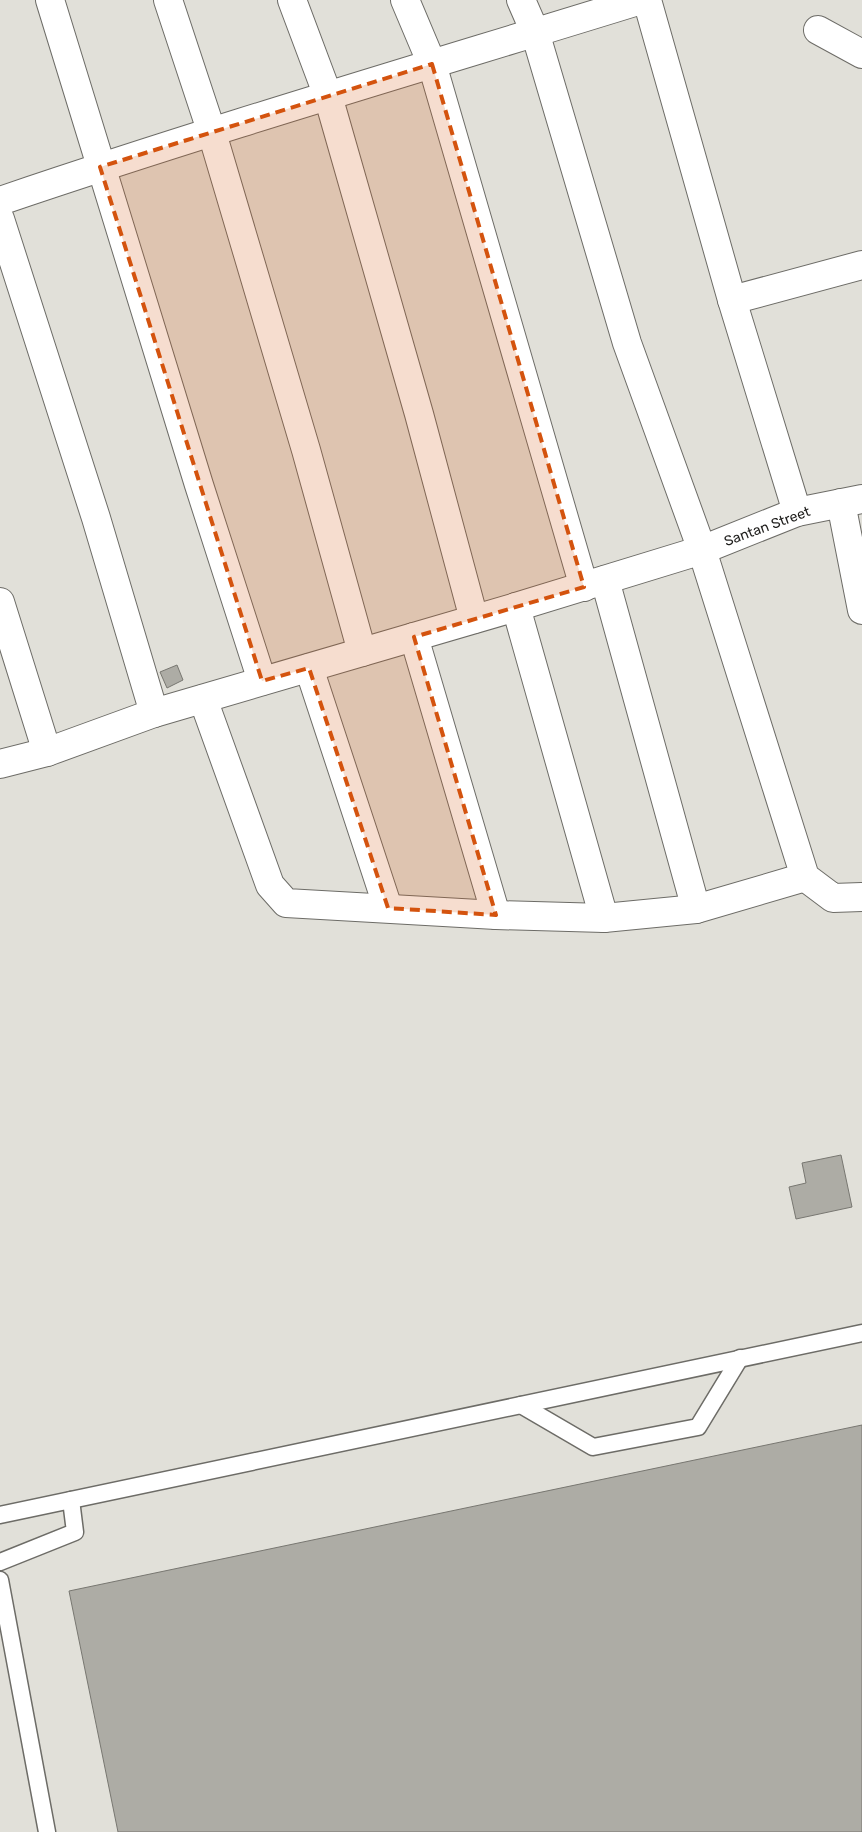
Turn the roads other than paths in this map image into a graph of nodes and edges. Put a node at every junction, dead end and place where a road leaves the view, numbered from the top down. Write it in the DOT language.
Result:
graph roads {
  1 [pos="50,0"];
  2 [pos="168,0"];
  3 [pos="292,0"];
  4 [pos="405,0"];
  5 [pos="521,0"];
  6 [pos="641,0"];
  7 [pos="646,0"];
  8 [pos="818,30"];
  9 [pos="535,32"];
  10 [pos="862,54"];
  11 [pos="432,64"];
  12 [pos="328,96"];
  13 [pos="212,132"];
  14 [pos="100,167"];
  15 [pos="0,201"];
  16 [pos="0,219"];
  17 [pos="862,265"];
  18 [pos="732,300"];
  19 [pos="851,501"];
  20 [pos="797,512"];
  21 [pos="702,550"];
  22 [pos="594,583"];
  23 [pos="0,602"];
  24 [pos="516,607"];
  25 [pos="862,610"];
  26 [pos="474,619"];
  27 [pos="414,637"];
  28 [pos="362,652"];
  29 [pos="309,668"];
  30 [pos="262,681"];
  31 [pos="203,698"];
  32 [pos="154,713"];
  33 [pos="47,752"];
  34 [pos="0,764"];
  35 [pos="805,877"];
  36 [pos="862,897"];
  37 [pos="388,908"];
  38 [pos="696,909"];
  39 [pos="496,915"];
  40 [pos="604,918"];
  41 [pos="862,1332"];
  42 [pos="740,1358"];
  43 [pos="521,1405"];
  44 [pos="72,1500"];
  45 [pos="0,1515"];
  46 [pos="0,1562"];
  47 [pos="0,1580"];
  48 [pos="47,1832"];
  1 -- 14 [label="street"];
  2 -- 13 [label="street"];
  3 -- 12 [label="street"];
  4 -- 11 [label="street"];
  5 -- 9 [label="street"];
  6 -- 9 [label="street"];
  7 -- 18 [label="street"];
  8 -- 10 [label="street"];
  9 -- 11 [label="street"];
  9 -- 21 [label="street"];
  11 -- 12 [label="street"];
  11 -- 22 [label="street"];
  12 -- 13 [label="street"];
  12 -- 26 [label="street"];
  13 -- 14 [label="street"];
  13 -- 28 [label="street"];
  14 -- 15 [label="street"];
  14 -- 30 [label="street"];
  16 -- 32 [label="street"];
  17 -- 18 [label="street"];
  18 -- 20 [label="street"];
  19 -- 20 [label="street, Santan Street"];
  19 -- 25 [label="street"];
  20 -- 21 [label="street, Santan Street"];
  21 -- 22 [label="street, Santan Street"];
  21 -- 35 [label="street"];
  22 -- 24 [label="street, Santan Street"];
  22 -- 38 [label="street"];
  23 -- 33 [label="street"];
  24 -- 26 [label="street, Santan Street"];
  24 -- 40 [label="street"];
  26 -- 27 [label="street, Santan Street"];
  27 -- 28 [label="street, Santan Street"];
  27 -- 39 [label="street"];
  28 -- 29 [label="street, Santan Street"];
  29 -- 30 [label="street, Santan Street"];
  29 -- 37 [label="street"];
  30 -- 31 [label="street, Santan Street"];
  31 -- 32 [label="street, Santan Street"];
  31 -- 37 [label="street"];
  32 -- 33 [label="street, Santan Street"];
  33 -- 34 [label="street, Santan Street"];
  35 -- 36 [label="street"];
  35 -- 38 [label="street"];
  37 -- 39 [label="street"];
  38 -- 40 [label="street"];
  39 -- 40 [label="street"];
  41 -- 42 [label="lane"];
  42 -- 43 [label="lane"];
  42 -- 43 [label="lane"];
  43 -- 44 [label="lane"];
  44 -- 45 [label="lane"];
  44 -- 46 [label="lane"];
  47 -- 48 [label="lane"];
}
